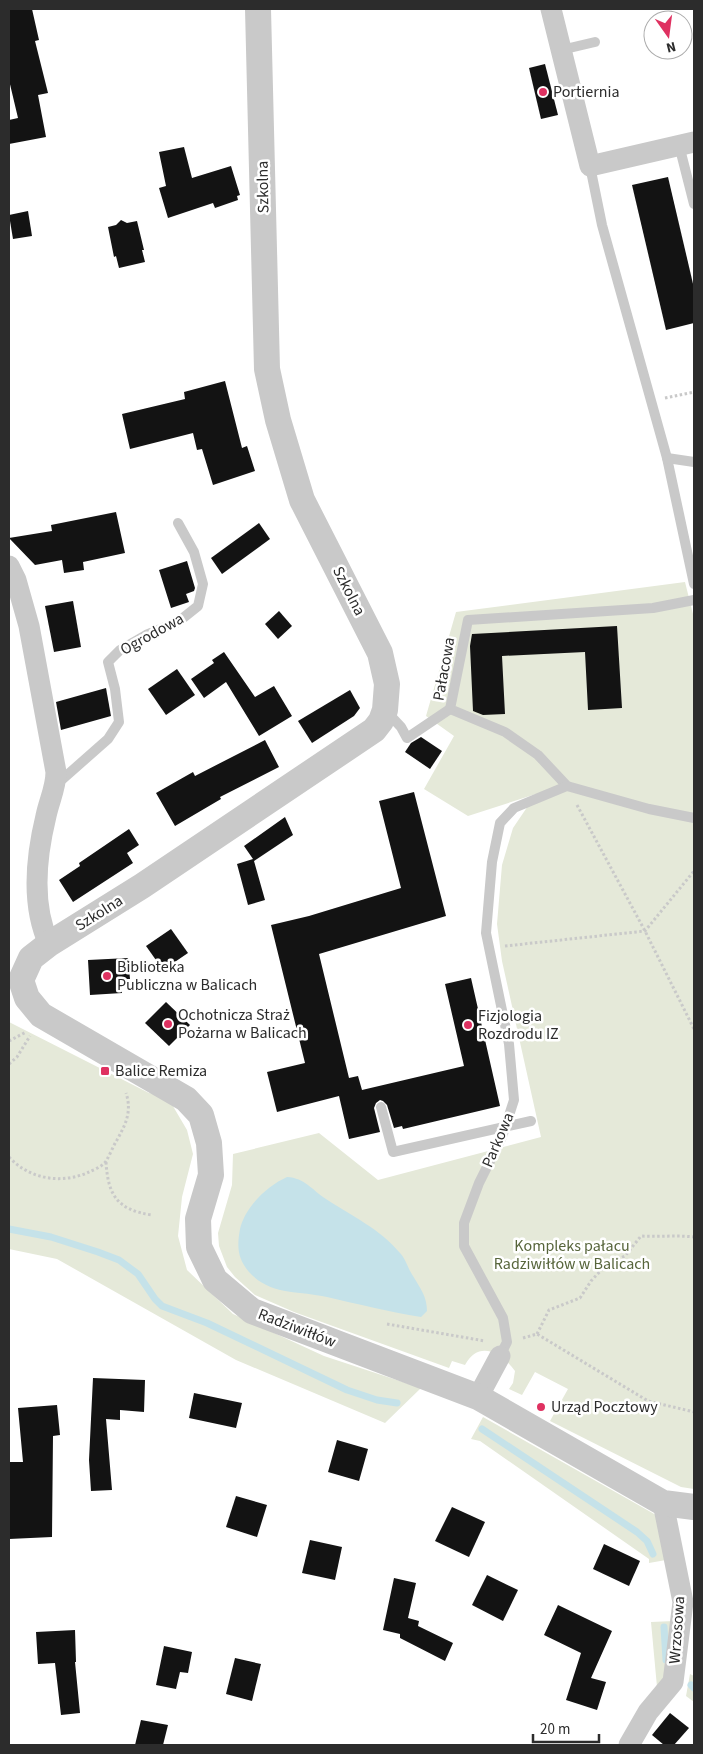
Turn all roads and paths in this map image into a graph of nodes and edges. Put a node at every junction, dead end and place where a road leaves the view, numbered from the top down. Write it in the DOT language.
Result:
graph roads {
  1 [pos="258,9"];
  2 [pos="551,9"];
  3 [pos="595,42"];
  4 [pos="561,50"];
  5 [pos="687,143"];
  6 [pos="590,166"];
  7 [pos="694,204"];
  8 [pos="694,392"];
  9 [pos="650,403"];
  10 [pos="667,458"];
  11 [pos="694,462"];
  12 [pos="178,524"];
  13 [pos="9,566"];
  14 [pos="694,584"];
  15 [pos="694,600"];
  16 [pos="450,709"];
  17 [pos="385,710"];
  18 [pos="56,785"];
  19 [pos="567,786"];
  20 [pos="694,818"];
  21 [pos="694,871"];
  22 [pos="645,931"];
  23 [pos="49,944"];
  24 [pos="489,948"];
  25 [pos="15,980"];
  26 [pos="694,1029"];
  27 [pos="27,1032"];
  28 [pos="31,1035"];
  29 [pos="9,1041"];
  30 [pos="120,1059"];
  31 [pos="9,1064"];
  32 [pos="381,1107"];
  33 [pos="530,1121"];
  34 [pos="505,1127"];
  35 [pos="9,1157"];
  36 [pos="106,1161"];
  37 [pos="152,1215"];
  38 [pos="694,1237"];
  39 [pos="388,1324"];
  40 [pos="503,1349"];
  41 [pos="478,1397"];
  42 [pos="694,1412"];
  43 [pos="663,1502"];
  44 [pos="694,1507"];
  45 [pos="629,1745"];
  1 -- 17 [label="street, Szkolna"];
  2 -- 4 [label="street"];
  3 -- 4 [label="lane"];
  4 -- 6 [label="street"];
  5 -- 6 [label="street"];
  5 -- 7 [label="lane"];
  6 -- 9 [label="lane"];
  8 -- 9 [label="path"];
  9 -- 10 [label="lane"];
  10 -- 11 [label="lane"];
  10 -- 14 [label="lane"];
  12 -- 18 [label="lane, Ogrodowa"];
  13 -- 18 [label="street"];
  15 -- 16 [label="lane, Pałacowa"];
  16 -- 17 [label="lane"];
  16 -- 19 [label="lane, Pałacowa"];
  17 -- 23 [label="street, Szkolna"];
  18 -- 23 [label="street"];
  19 -- 20 [label="lane"];
  19 -- 22 [label="path"];
  19 -- 24 [label="lane, Parkowa"];
  21 -- 22 [label="path"];
  22 -- 24 [label="path"];
  22 -- 26 [label="path"];
  23 -- 25 [label="street, Szkolna"];
  24 -- 34 [label="lane, Parkowa"];
  25 -- 30 [label="street, Radziwiłłów"];
  27 -- 29 [label="path"];
  28 -- 31 [label="path"];
  30 -- 36 [label="path"];
  30 -- 41 [label="street, Radziwiłłów"];
  32 -- 34 [label="lane"];
  33 -- 34 [label="lane"];
  34 -- 40 [label="lane, Parkowa"];
  35 -- 36 [label="path"];
  36 -- 37 [label="path"];
  38 -- 42 [label="path"];
  39 -- 40 [label="path"];
  40 -- 41 [label="street"];
  41 -- 43 [label="street, Radziwiłłów"];
  43 -- 44 [label="street, Radziwiłłów"];
  43 -- 45 [label="street, Wrzosowa"];
}
